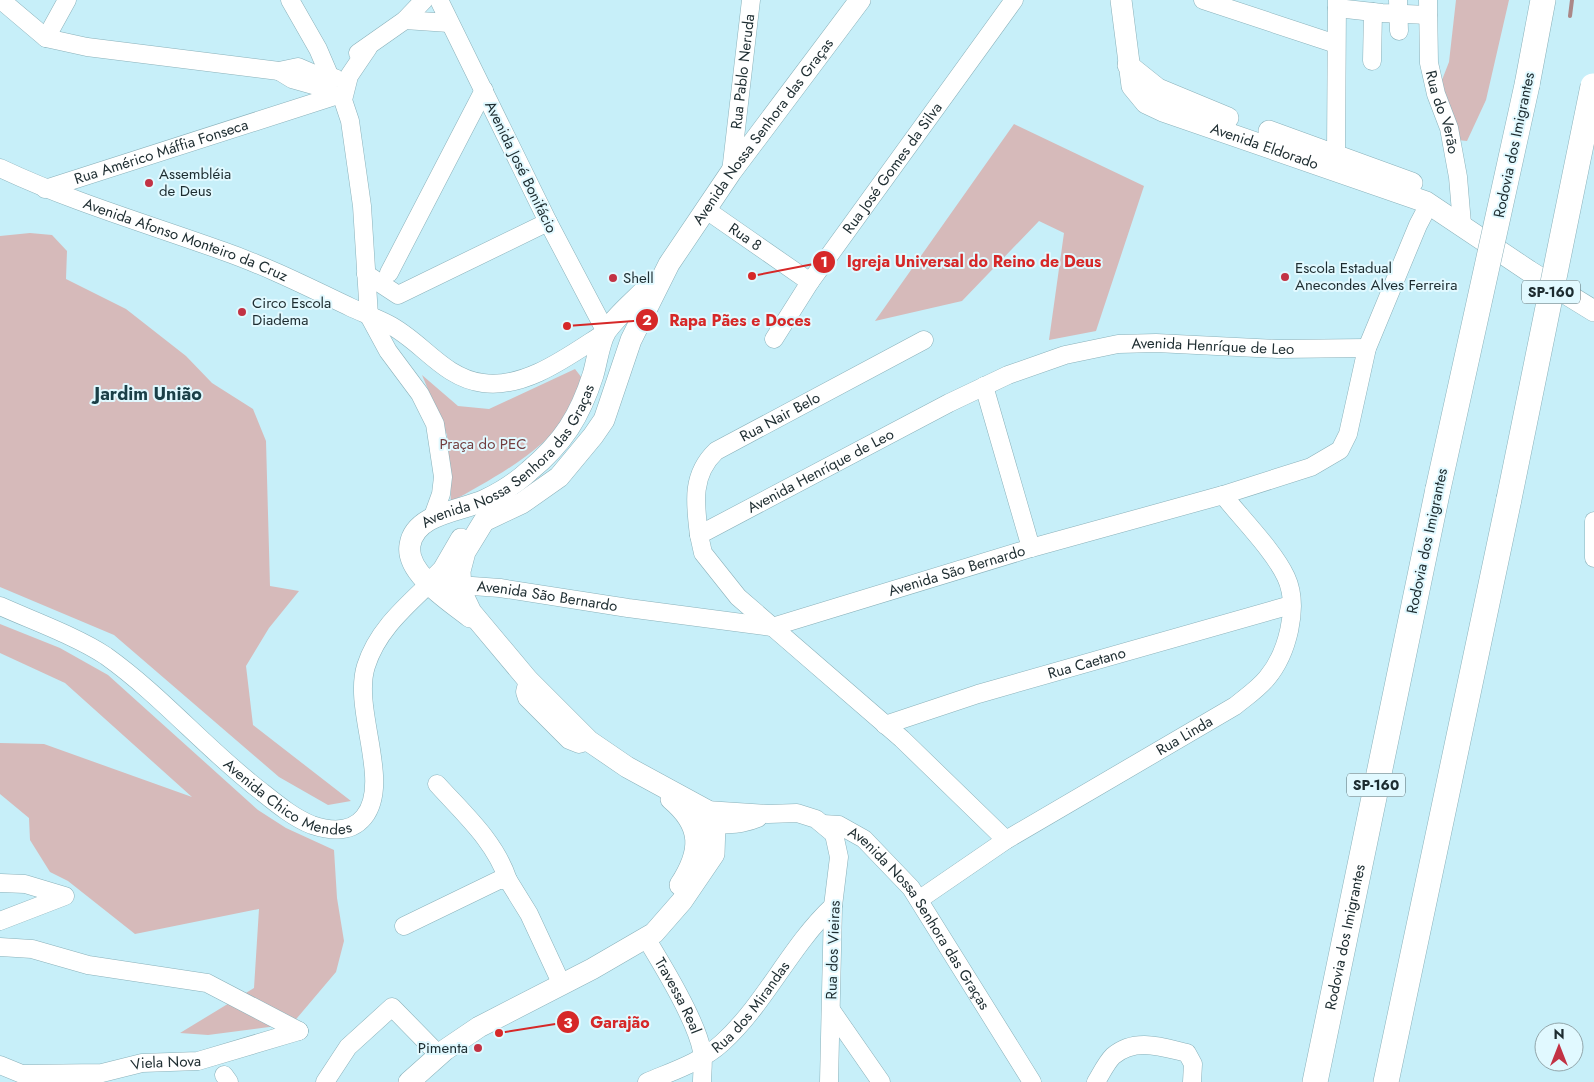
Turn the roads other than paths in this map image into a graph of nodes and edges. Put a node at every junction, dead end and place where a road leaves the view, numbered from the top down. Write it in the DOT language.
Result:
graph roads {
  1 [pos="1,0"];
  2 [pos="67,0"];
  3 [pos="290,0"];
  4 [pos="424,0"];
  5 [pos="439,0"];
  6 [pos="751,0"];
  7 [pos="860,0"];
  8 [pos="1014,0"];
  9 [pos="1121,0"];
  10 [pos="1203,0"];
  11 [pos="1543,0"];
  12 [pos="1337,4"];
  13 [pos="1428,8"];
  14 [pos="1373,12"];
  15 [pos="1398,15"];
  16 [pos="405,20"];
  17 [pos="449,23"];
  18 [pos="46,38"];
  19 [pos="1336,44"];
  20 [pos="1372,61"];
  21 [pos="279,71"];
  22 [pos="302,83"];
  23 [pos="1594,83"];
  24 [pos="332,87"];
  25 [pos="484,90"];
  26 [pos="279,115"];
  27 [pos="1334,161"];
  28 [pos="0,168"];
  29 [pos="731,172"];
  30 [pos="45,189"];
  31 [pos="1428,203"];
  32 [pos="705,209"];
  33 [pos="548,222"];
  34 [pos="1462,224"];
  35 [pos="669,264"];
  36 [pos="389,273"];
  37 [pos="366,278"];
  38 [pos="810,282"];
  39 [pos="398,295"];
  40 [pos="335,300"];
  41 [pos="1594,311"];
  42 [pos="369,316"];
  43 [pos="388,324"];
  44 [pos="606,332"];
  45 [pos="774,339"];
  46 [pos="924,340"];
  47 [pos="1367,348"];
  48 [pos="426,352"];
  49 [pos="405,376"];
  50 [pos="984,386"];
  51 [pos="607,409"];
  52 [pos="1223,495"];
  53 [pos="432,518"];
  54 [pos="484,521"];
  55 [pos="1594,521"];
  56 [pos="699,535"];
  57 [pos="1031,548"];
  58 [pos="1594,558"];
  59 [pos="430,583"];
  60 [pos="460,584"];
  61 [pos="0,606"];
  62 [pos="1292,606"];
  63 [pos="772,627"];
  64 [pos="487,632"];
  65 [pos="884,725"];
  66 [pos="437,784"];
  67 [pos="702,821"];
  68 [pos="823,824"];
  69 [pos="1006,840"];
  70 [pos="508,880"];
  71 [pos="1,883"];
  72 [pos="920,899"];
  73 [pos="834,906"];
  74 [pos="0,920"];
  75 [pos="404,926"];
  76 [pos="646,938"];
  77 [pos="0,947"];
  78 [pos="562,985"];
  79 [pos="831,1010"];
  80 [pos="439,1055"];
  81 [pos="703,1057"];
  82 [pos="0,1065"];
  83 [pos="325,1082"];
  84 [pos="409,1082"];
  85 [pos="648,1082"];
  86 [pos="702,1082"];
  87 [pos="829,1082"];
  88 [pos="881,1082"];
  89 [pos="1032,1082"];
  90 [pos="1096,1082"];
  91 [pos="1192,1082"];
  92 [pos="1315,1082"];
  93 [pos="1386,1082"];
  1 -- 18 [label="street"];
  2 -- 18 [label="street"];
  3 -- 24 [label="street"];
  4 -- 16 [label="street"];
  5 -- 17 [label="street, Avenida José Bonifácio"];
  6 -- 29 [label="street, Rua Pablo Neruda"];
  7 -- 29 [label="main road, Avenida Nossa Senhora das Graças"];
  8 -- 38 [label="street, Rua José Gomes da Silva"];
  9 -- 27 [label="main road, Avenida Eldorado"];
  10 -- 19 [label="street"];
  11 -- 92 [label="highway, Rodovia dos Imigrantes / SP-160, bridge"];
  12 -- 14 [label="street"];
  12 -- 19 [label="street"];
  13 -- 15 [label="street"];
  13 -- 34 [label="street, Rua do Verão"];
  14 -- 15 [label="street"];
  14 -- 20 [label="street"];
  16 -- 17 [label="street"];
  16 -- 24 [label="street"];
  17 -- 25 [label="street, Avenida José Bonifácio"];
  18 -- 21 [label="street"];
  19 -- 27 [label="street"];
  21 -- 22 [label="street"];
  21 -- 24 [label="street"];
  22 -- 24 [label="street"];
  22 -- 26 [label="street"];
  23 -- 93 [label="highway, SP-160, bridge"];
  24 -- 26 [label="street, Rua Américo Máffia Fonseca"];
  24 -- 37 [label="street"];
  25 -- 33 [label="street, Avenida José Bonifácio"];
  25 -- 36 [label="street"];
  26 -- 30 [label="street, Rua Américo Máffia Fonseca"];
  27 -- 31 [label="main road, Avenida Eldorado"];
  28 -- 30 [label="street, Avenida Afonso Monteiro da Cruz"];
  29 -- 32 [label="main road, Avenida Nossa Senhora das Graças"];
  30 -- 40 [label="street, Avenida Afonso Monteiro da Cruz"];
  31 -- 34 [label="main road, Avenida Eldorado"];
  31 -- 47 [label="street, Avenida São Bernardo"];
  32 -- 35 [label="main road, Avenida Nossa Senhora das Graças"];
  32 -- 38 [label="street, Rua 8"];
  33 -- 39 [label="street"];
  33 -- 44 [label="street, Avenida José Bonifácio"];
  34 -- 41 [label="main road, Avenida Eldorado"];
  35 -- 44 [label="main road, Avenida Nossa Senhora das Graças"];
  35 -- 51 [label="main road, Avenida Nossa Senhora das Graças"];
  37 -- 39 [label="street"];
  37 -- 40 [label="street"];
  37 -- 42 [label="street"];
  38 -- 45 [label="street, Rua José Gomes da Silva"];
  39 -- 43 [label="street"];
  40 -- 42 [label="street, Avenida Afonso Monteiro da Cruz"];
  42 -- 43 [label="street, Avenida Afonso Monteiro da Cruz"];
  42 -- 49 [label="street"];
  43 -- 48 [label="street, Avenida Afonso Monteiro da Cruz"];
  44 -- 48 [label="street, Avenida Afonso Monteiro da Cruz"];
  44 -- 51 [label="main road"];
  44 -- 53 [label="main road, Avenida Nossa Senhora das Graças"];
  46 -- 56 [label="street, Rua Nair Belo"];
  47 -- 50 [label="street, Avenida Henríque de Leo"];
  47 -- 52 [label="street, Avenida São Bernardo"];
  48 -- 49 [label="street"];
  49 -- 53 [label="street"];
  50 -- 56 [label="street, Avenida Henríque de Leo"];
  50 -- 57 [label="street"];
  51 -- 54 [label="main road, Avenida Nossa Senhora das Graças"];
  52 -- 57 [label="street, Avenida São Bernardo"];
  52 -- 62 [label="street, Rua Linda"];
  53 -- 59 [label="main road, Avenida Nossa Senhora das Graças"];
  54 -- 59 [label="main road"];
  54 -- 60 [label="main road, Avenida Nossa Senhora das Graças"];
  55 -- 58 [label="street"];
  56 -- 63 [label="street"];
  57 -- 63 [label="street, Avenida São Bernardo"];
  59 -- 60 [label="street, Avenida São Bernardo"];
  59 -- 61 [label="street, Avenida Chico Mendes"];
  59 -- 64 [label="main road, Avenida Nossa Senhora das Graças"];
  60 -- 63 [label="street, Avenida São Bernardo"];
  60 -- 64 [label="main road, Avenida Nossa Senhora das Graças"];
  62 -- 65 [label="street, Rua Caetano"];
  62 -- 69 [label="street, Rua Linda"];
  63 -- 65 [label="street"];
  64 -- 67 [label="main road, Avenida Nossa Senhora das Graças"];
  65 -- 69 [label="street"];
  66 -- 70 [label="street"];
  67 -- 68 [label="street, Avenida Nossa Senhora das Graças"];
  67 -- 76 [label="main road"];
  68 -- 72 [label="street, Avenida Nossa Senhora das Graças"];
  68 -- 73 [label="street, Rua dos Vieiras"];
  69 -- 72 [label="street, Rua Linda"];
  70 -- 75 [label="street"];
  70 -- 78 [label="street"];
  71 -- 74 [label="street"];
  72 -- 89 [label="street, Avenida Nossa Senhora das Graças"];
  73 -- 79 [label="street, Rua dos Vieiras"];
  73 -- 81 [label="street, Rua dos Mirandas"];
  76 -- 78 [label="main road"];
  76 -- 81 [label="street, Travessa Real"];
  77 -- 82 [label="street, Viela Nova"];
  78 -- 80 [label="main road"];
  79 -- 87 [label="street, Rua dos Vieiras"];
  79 -- 88 [label="street"];
  80 -- 83 [label="street"];
  80 -- 84 [label="main road"];
  81 -- 85 [label="street, Rua dos Mirandas"];
  81 -- 86 [label="street, Travessa Real"];
  90 -- 91 [label="street"];
}
